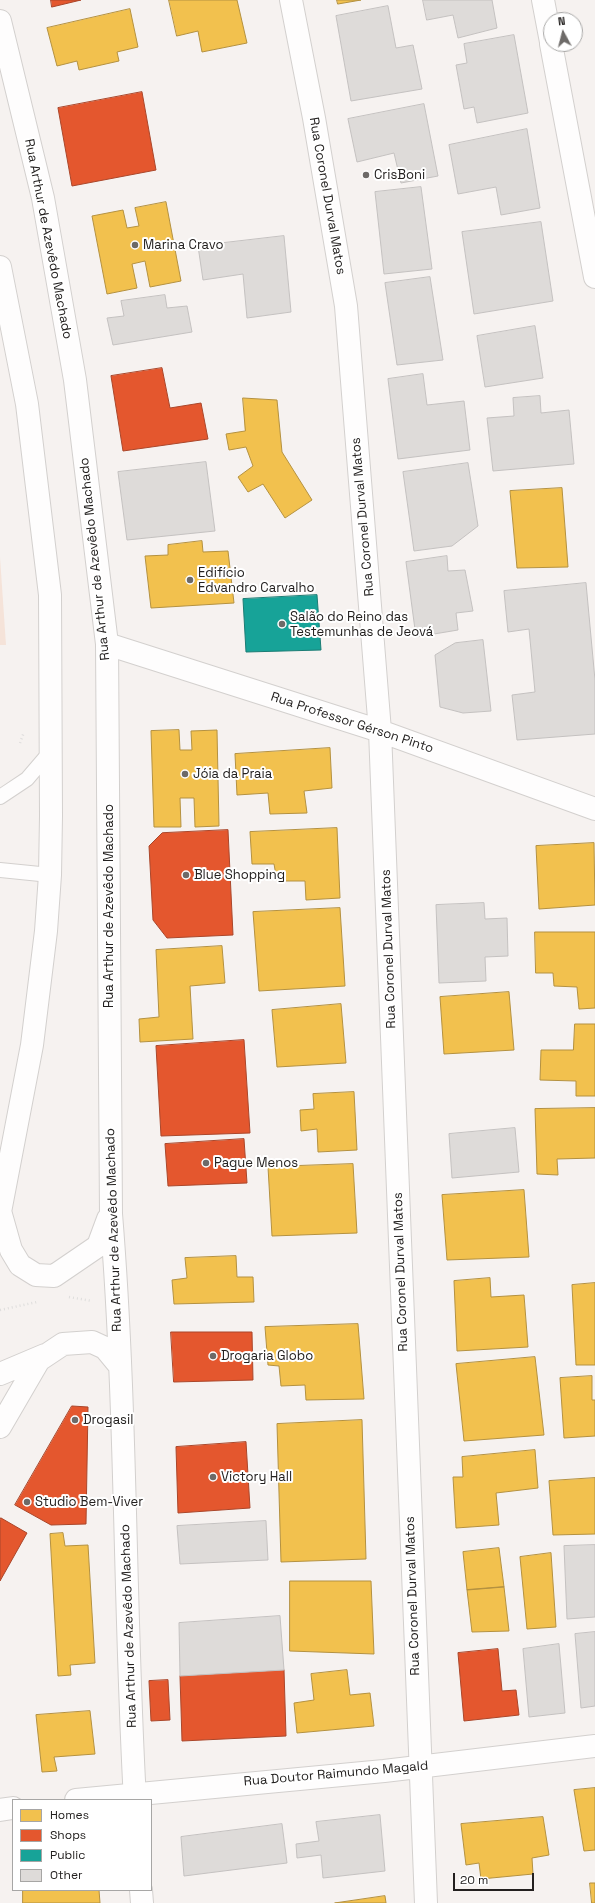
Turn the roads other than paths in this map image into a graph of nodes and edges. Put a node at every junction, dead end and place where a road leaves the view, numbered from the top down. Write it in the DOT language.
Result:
graph roads {
  1 [pos="291,0"];
  2 [pos="543,0"];
  3 [pos="545,12"];
  4 [pos="0,21"];
  5 [pos="553,52"];
  6 [pos="0,267"];
  7 [pos="595,276"];
  8 [pos="107,644"];
  9 [pos="380,731"];
  10 [pos="51,751"];
  11 [pos="0,797"];
  12 [pos="595,809"];
  13 [pos="0,870"];
  14 [pos="50,875"];
  15 [pos="0,1212"];
  16 [pos="111,1214"];
  17 [pos="51,1352"];
  18 [pos="119,1365"];
  19 [pos="0,1374"];
  20 [pos="0,1427"];
  21 [pos="595,1746"];
  22 [pos="420,1767"];
  23 [pos="135,1797"];
  24 [pos="96,1799"];
  25 [pos="12,1808"];
  26 [pos="0,1810"];
  27 [pos="141,1891"];
  28 [pos="142,1903"];
  29 [pos="426,1903"];
  1 -- 9 [label="street, Rua Coronel Durval Matos"];
  2 -- 3 [label="street"];
  4 -- 8 [label="street, Rua Arthur de Azevêdo Machado"];
  5 -- 7 [label="street"];
  6 -- 10 [label="street"];
  8 -- 9 [label="street, Rua Professor Gérson Pinto"];
  8 -- 16 [label="street, Rua Arthur de Azevêdo Machado"];
  9 -- 12 [label="street, Rua Professor Gérson Pinto"];
  9 -- 22 [label="street, Rua Coronel Durval Matos"];
  10 -- 11 [label="lane"];
  10 -- 14 [label="street"];
  13 -- 14 [label="lane"];
  14 -- 15 [label="street"];
  15 -- 16 [label="street"];
  16 -- 18 [label="street, Rua Arthur de Azevêdo Machado"];
  17 -- 18 [label="street"];
  17 -- 19 [label="street"];
  17 -- 20 [label="street"];
  18 -- 23 [label="street, Rua Arthur de Azevêdo Machado"];
  21 -- 22 [label="street, Rua Doutor Raimundo Magald"];
  22 -- 23 [label="street, Rua Doutor Raimundo Magald"];
  22 -- 29 [label="street, Rua Coronel Durval Matos"];
  23 -- 24 [label="street, Rua Doutor Raimundo Magald"];
  25 -- 26 [label="street"];
  27 -- 28 [label="street"];
}
